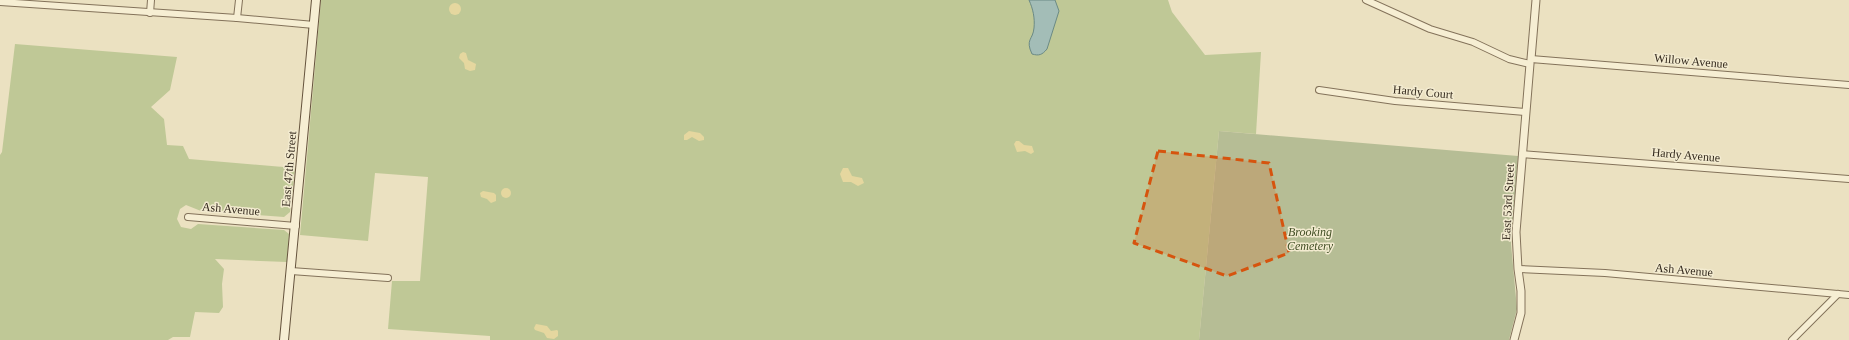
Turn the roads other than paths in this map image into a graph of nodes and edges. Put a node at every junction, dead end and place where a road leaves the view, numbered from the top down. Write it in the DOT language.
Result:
graph roads {
  1 [pos="151,0"];
  2 [pos="239,0"];
  3 [pos="316,0"];
  4 [pos="1366,0"];
  5 [pos="1536,0"];
  6 [pos="0,2"];
  7 [pos="63,3"];
  8 [pos="150,13"];
  9 [pos="237,18"];
  10 [pos="314,25"];
  11 [pos="1530,62"];
  12 [pos="1849,85"];
  13 [pos="1319,90"];
  14 [pos="1525,112"];
  15 [pos="1522,154"];
  16 [pos="1849,179"];
  17 [pos="188,217"];
  18 [pos="296,226"];
  19 [pos="1518,269"];
  20 [pos="291,271"];
  21 [pos="388,278"];
  22 [pos="1838,294"];
  23 [pos="1849,295"];
  24 [pos="284,340"];
  25 [pos="1514,340"];
  26 [pos="1792,340"];
  1 -- 8 [label="street"];
  2 -- 9 [label="street"];
  3 -- 10 [label="main road, East 47th Street"];
  4 -- 11 [label="street, Willow Avenue"];
  5 -- 11 [label="street, East 53rd Street"];
  6 -- 7 [label="street"];
  7 -- 8 [label="street"];
  8 -- 9 [label="street"];
  9 -- 10 [label="street"];
  10 -- 18 [label="main road, East 47th Street"];
  11 -- 12 [label="street, Willow Avenue"];
  11 -- 14 [label="street, East 53rd Street"];
  13 -- 14 [label="street, Hardy Court"];
  14 -- 15 [label="street, East 53rd Street"];
  15 -- 16 [label="street, Hardy Avenue"];
  15 -- 19 [label="street, East 53rd Street"];
  17 -- 18 [label="street, Ash Avenue"];
  18 -- 20 [label="main road, East 47th Street"];
  19 -- 22 [label="street, Ash Avenue"];
  19 -- 25 [label="street, East 53rd Street"];
  20 -- 21 [label="street"];
  20 -- 24 [label="main road, East 47th Street"];
  22 -- 23 [label="street, Ash Avenue"];
  22 -- 26 [label="street"];
}
